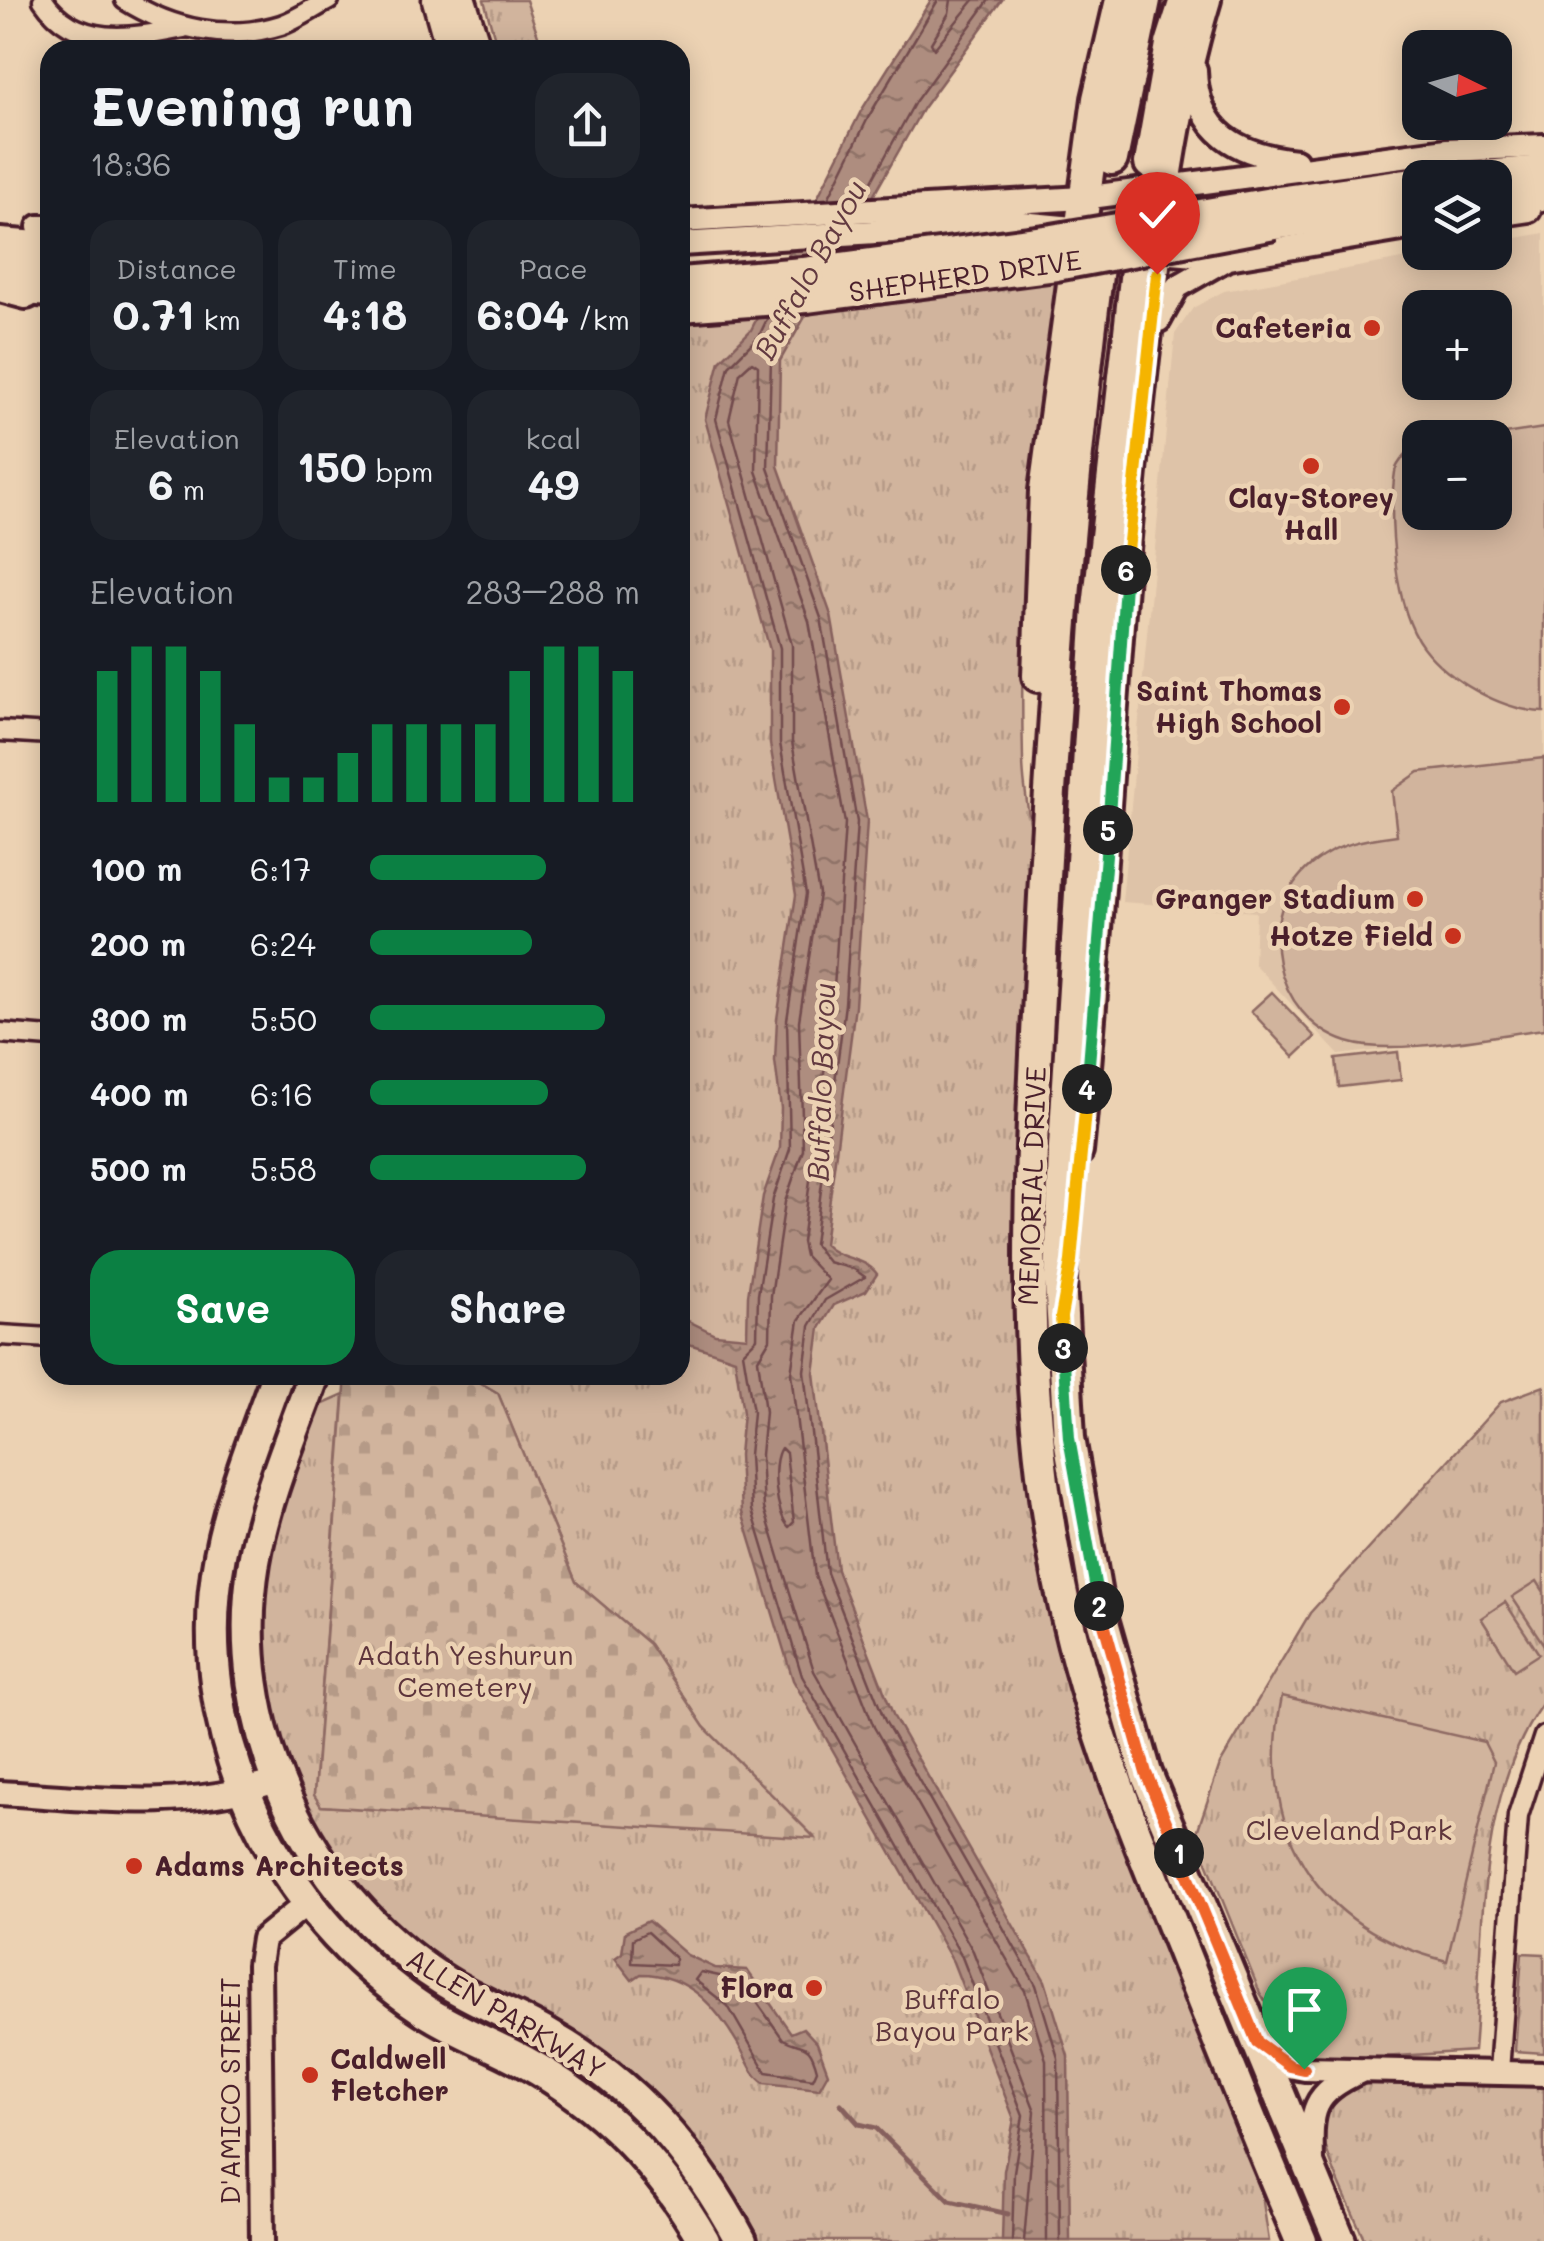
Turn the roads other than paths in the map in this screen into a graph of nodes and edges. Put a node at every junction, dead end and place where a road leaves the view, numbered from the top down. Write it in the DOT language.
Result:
graph roads {
  1 [pos="43,0"];
  2 [pos="125,0"];
  3 [pos="329,0"];
  4 [pos="436,0"];
  5 [pos="462,0"];
  6 [pos="1121,0"];
  7 [pos="1145,0"];
  8 [pos="1185,0"];
  9 [pos="1210,0"];
  10 [pos="186,28"];
  11 [pos="448,40"];
  12 [pos="474,40"];
  13 [pos="1194,49"];
  14 [pos="1544,146"];
  15 [pos="1112,159"];
  16 [pos="1150,163"];
  17 [pos="1329,164"];
  18 [pos="1544,171"];
  19 [pos="1512,174"];
  20 [pos="1402,186"];
  21 [pos="1170,188"];
  22 [pos="1119,194"];
  23 [pos="1512,200"];
  24 [pos="1539,204"];
  25 [pos="1402,205"];
  26 [pos="1512,211"];
  27 [pos="1081,213"];
  28 [pos="1276,213"];
  29 [pos="1402,229"];
  30 [pos="0,230"];
  31 [pos="690,232"];
  32 [pos="40,233"];
  33 [pos="40,235"];
  34 [pos="0,244"];
  35 [pos="1148,256"];
  36 [pos="1228,258"];
  37 [pos="0,267"];
  38 [pos="1098,267"];
  39 [pos="40,270"];
  40 [pos="690,283"];
  41 [pos="804,285"];
  42 [pos="690,304"];
  43 [pos="1148,352"];
  44 [pos="0,731"];
  45 [pos="40,733"];
  46 [pos="1046,853"];
  47 [pos="0,1034"];
  48 [pos="40,1036"];
  49 [pos="1081,1152"];
  50 [pos="1061,1317"];
  51 [pos="0,1335"];
  52 [pos="40,1337"];
  53 [pos="274,1385"];
  54 [pos="288,1385"];
  55 [pos="310,1385"];
  56 [pos="265,1512"];
  57 [pos="1544,1736"];
  58 [pos="277,1781"];
  59 [pos="243,1792"];
  60 [pos="0,1793"];
  61 [pos="307,1903"];
  62 [pos="506,2014"];
  63 [pos="1257,2042"];
  64 [pos="488,2044"];
  65 [pos="1362,2070"];
  66 [pos="1498,2071"];
  67 [pos="1544,2074"];
  68 [pos="1312,2168"];
  69 [pos="1272,2172"];
  70 [pos="262,2241"];
  71 [pos="704,2241"];
  72 [pos="741,2241"];
  73 [pos="1283,2241"];
  74 [pos="1301,2241"];
  75 [pos="1340,2241"];
  1 -- 10 [label="street"];
  2 -- 10 [label="street"];
  3 -- 10 [label="street"];
  4 -- 11 [label="main road"];
  5 -- 12 [label="main road"];
  6 -- 27 [label="main road"];
  7 -- 15 [label="main road"];
  8 -- 16 [label="main road"];
  9 -- 13 [label="street"];
  13 -- 17 [label="street"];
  13 -- 21 [label="street"];
  14 -- 17 [label="street"];
  17 -- 21 [label="street"];
  18 -- 19 [label="main road"];
  20 -- 28 [label="main road, SHEPHERD DRIVE"];
  21 -- 22 [label="street"];
  21 -- 35 [label="street"];
  22 -- 27 [label="street"];
  22 -- 35 [label="street"];
  23 -- 24 [label="main road"];
  24 -- 26 [label="street"];
  25 -- 28 [label="main road, SHEPHERD DRIVE"];
  27 -- 31 [label="street"];
  27 -- 35 [label="street"];
  27 -- 46 [label="main road"];
  28 -- 41 [label="main road, SHEPHERD DRIVE, bridge"];
  29 -- 36 [label="street"];
  30 -- 32 [label="main road"];
  33 -- 34 [label="main road"];
  35 -- 36 [label="street"];
  35 -- 43 [label="street"];
  35 -- 50 [label="main road, MEMORIAL DRIVE"];
  36 -- 43 [label="street"];
  37 -- 39 [label="main road"];
  38 -- 46 [label="main road, MEMORIAL DRIVE"];
  40 -- 41 [label="main road"];
  41 -- 42 [label="main road"];
  43 -- 49 [label="street"];
  44 -- 45 [label="street"];
  46 -- 69 [label="main road, MEMORIAL DRIVE"];
  47 -- 48 [label="street"];
  49 -- 50 [label="main road"];
  50 -- 63 [label="main road, MEMORIAL DRIVE"];
  51 -- 52 [label="street"];
  53 -- 59 [label="main road, ALLEN PARKWAY"];
  54 -- 56 [label="main road"];
  55 -- 56 [label="main road, ALLEN PARKWAY"];
  56 -- 58 [label="main road, ALLEN PARKWAY"];
  57 -- 66 [label="street"];
  58 -- 59 [label="street"];
  58 -- 62 [label="main road, ALLEN PARKWAY"];
  59 -- 60 [label="street"];
  59 -- 61 [label="main road, ALLEN PARKWAY"];
  61 -- 64 [label="main road, ALLEN PARKWAY"];
  61 -- 70 [label="street, D'AMICO STREET"];
  62 -- 64 [label="main road"];
  62 -- 72 [label="main road, ALLEN PARKWAY"];
  63 -- 65 [label="street"];
  63 -- 68 [label="main road, MEMORIAL DRIVE"];
  64 -- 71 [label="main road, ALLEN PARKWAY"];
  65 -- 66 [label="street"];
  65 -- 68 [label="street"];
  66 -- 67 [label="street"];
  68 -- 75 [label="main road, MEMORIAL DRIVE"];
  69 -- 73 [label="main road"];
  69 -- 74 [label="main road, MEMORIAL DRIVE"];
}
